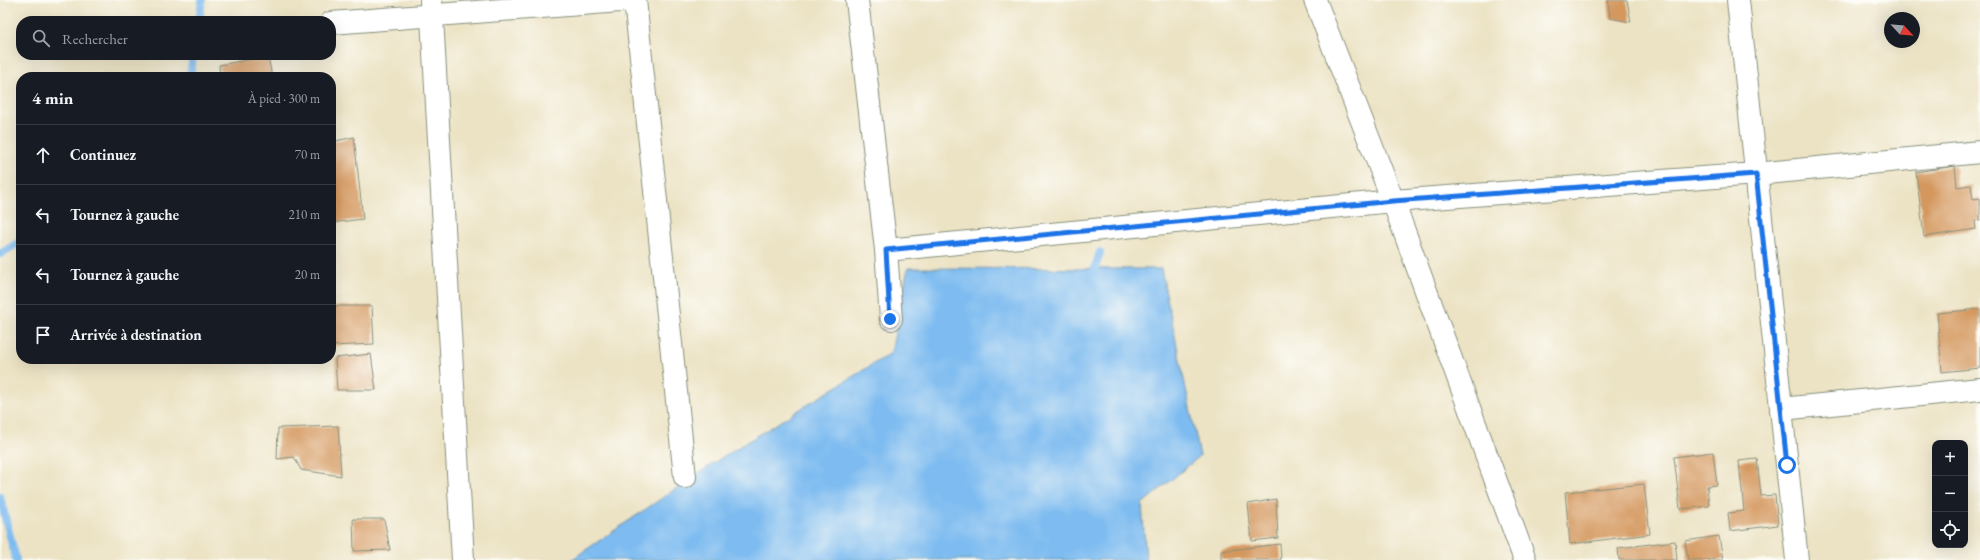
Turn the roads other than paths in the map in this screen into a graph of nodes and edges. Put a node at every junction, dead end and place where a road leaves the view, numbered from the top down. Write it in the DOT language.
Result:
graph roads {
  1 [pos="634,0"];
  2 [pos="857,0"];
  3 [pos="1315,0"];
  4 [pos="1738,0"];
  5 [pos="432,8"];
  6 [pos="336,22"];
  7 [pos="1980,152"];
  8 [pos="1756,174"];
  9 [pos="1393,201"];
  10 [pos="886,250"];
  11 [pos="890,319"];
  12 [pos="1980,389"];
  13 [pos="1781,409"];
  14 [pos="685,477"];
  15 [pos="463,560"];
  16 [pos="1525,560"];
  17 [pos="1797,560"];
  1 -- 5 [label="street"];
  1 -- 14 [label="street"];
  2 -- 10 [label="street"];
  3 -- 9 [label="street"];
  4 -- 8 [label="street"];
  5 -- 6 [label="street"];
  5 -- 15 [label="street"];
  7 -- 8 [label="street"];
  8 -- 9 [label="street"];
  8 -- 13 [label="street"];
  9 -- 10 [label="street"];
  9 -- 16 [label="street"];
  10 -- 11 [label="street"];
  12 -- 13 [label="street"];
  13 -- 17 [label="street"];
}
